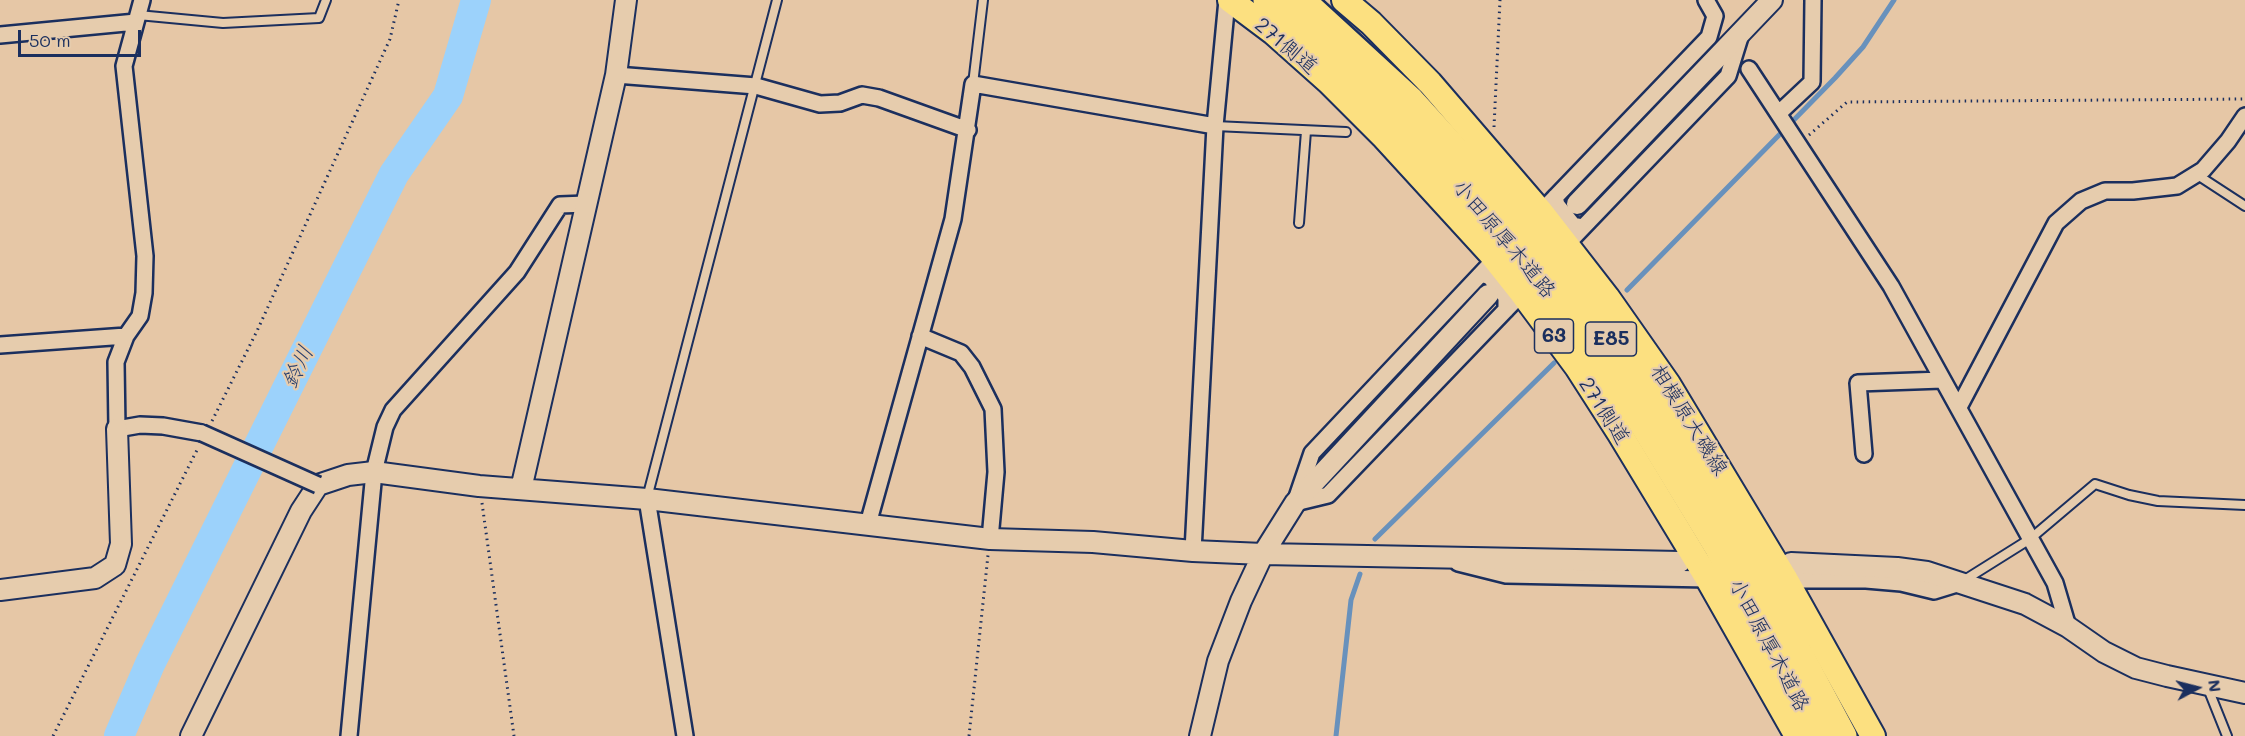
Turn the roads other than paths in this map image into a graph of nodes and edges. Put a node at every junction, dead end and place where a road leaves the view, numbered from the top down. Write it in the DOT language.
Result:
graph roads {
  1 [pos="326,0"];
  2 [pos="626,0"];
  3 [pos="777,0"];
  4 [pos="983,0"];
  5 [pos="1229,0"];
  6 [pos="1267,0"];
  7 [pos="1301,0"];
  8 [pos="1344,0"];
  9 [pos="1706,0"];
  10 [pos="1772,0"];
  11 [pos="1813,0"];
  12 [pos="139,12"];
  13 [pos="1741,32"];
  14 [pos="0,35"];
  15 [pos="1749,69"];
  16 [pos="616,75"];
  17 [pos="974,84"];
  18 [pos="756,86"];
  19 [pos="2245,116"];
  20 [pos="1781,117"];
  21 [pos="1215,126"];
  22 [pos="968,130"];
  23 [pos="1306,131"];
  24 [pos="1346,132"];
  25 [pos="2196,174"];
  26 [pos="586,204"];
  27 [pos="1577,204"];
  28 [pos="1548,205"];
  29 [pos="2245,206"];
  30 [pos="1299,223"];
  31 [pos="1575,235"];
  32 [pos="1488,266"];
  33 [pos="1488,295"];
  34 [pos="1514,302"];
  35 [pos="126,336"];
  36 [pos="920,336"];
  37 [pos="0,345"];
  38 [pos="1942,380"];
  39 [pos="1959,407"];
  40 [pos="117,429"];
  41 [pos="1864,454"];
  42 [pos="374,472"];
  43 [pos="318,484"];
  44 [pos="521,489"];
  45 [pos="646,500"];
  46 [pos="1295,503"];
  47 [pos="2245,505"];
  48 [pos="868,524"];
  49 [pos="990,538"];
  50 [pos="2030,539"];
  51 [pos="1193,551"];
  52 [pos="1263,554"];
  53 [pos="1438,558"];
  54 [pos="1680,562"];
  55 [pos="1788,572"];
  56 [pos="1708,579"];
  57 [pos="1960,583"];
  58 [pos="0,590"];
  59 [pos="2068,627"];
  60 [pos="2206,685"];
  61 [pos="2245,693"];
  62 [pos="190,736"];
  63 [pos="349,736"];
  64 [pos="685,736"];
  65 [pos="1200,736"];
  66 [pos="1797,736"];
  67 [pos="1817,736"];
  68 [pos="1844,736"];
  69 [pos="1873,736"];
  70 [pos="2227,736"];
  1 -- 12 [label="lane"];
  2 -- 16 [label="street"];
  3 -- 18 [label="lane"];
  4 -- 17 [label="lane"];
  5 -- 21 [label="street"];
  5 -- 32 [label="main road, 271側道 / 63"];
  6 -- 67 [label="highway, 小田原厚木道路 / E85"];
  7 -- 68 [label="highway, 小田原厚木道路 / E85"];
  8 -- 28 [label="main road, 相模原大磯線"];
  9 -- 28 [label="street"];
  10 -- 13 [label="street"];
  11 -- 20 [label="street"];
  12 -- 14 [label="street"];
  12 -- 35 [label="street"];
  13 -- 27 [label="street"];
  13 -- 31 [label="street"];
  15 -- 20 [label="street"];
  16 -- 18 [label="street"];
  16 -- 26 [label="street"];
  17 -- 21 [label="street"];
  17 -- 22 [label="street"];
  18 -- 22 [label="street"];
  18 -- 45 [label="lane"];
  19 -- 25 [label="street"];
  20 -- 38 [label="street"];
  21 -- 23 [label="lane"];
  21 -- 51 [label="street"];
  22 -- 36 [label="street"];
  23 -- 24 [label="lane"];
  23 -- 30 [label="lane"];
  25 -- 29 [label="lane"];
  25 -- 39 [label="street"];
  26 -- 42 [label="street"];
  26 -- 44 [label="street"];
  28 -- 31 [label="main road, 相模原大磯線"];
  31 -- 55 [label="main road, 相模原大磯線"];
  32 -- 34 [label="main road, 271側道 / 63"];
  32 -- 46 [label="street"];
  33 -- 46 [label="street"];
  34 -- 46 [label="street"];
  34 -- 56 [label="main road, 271側道 / 63"];
  35 -- 37 [label="street"];
  35 -- 40 [label="street"];
  36 -- 48 [label="street"];
  36 -- 49 [label="street"];
  38 -- 39 [label="street"];
  38 -- 41 [label="street"];
  39 -- 50 [label="street"];
  40 -- 43 [label="street, bridge"];
  40 -- 58 [label="street"];
  42 -- 43 [label="street"];
  42 -- 44 [label="street"];
  42 -- 63 [label="street"];
  43 -- 62 [label="street"];
  44 -- 45 [label="street"];
  45 -- 48 [label="street"];
  45 -- 64 [label="street"];
  46 -- 52 [label="street"];
  47 -- 50 [label="lane"];
  48 -- 49 [label="street"];
  49 -- 51 [label="street"];
  50 -- 57 [label="lane"];
  50 -- 59 [label="street"];
  51 -- 52 [label="street"];
  52 -- 53 [label="street"];
  52 -- 65 [label="street"];
  53 -- 54 [label="street"];
  53 -- 56 [label="street"];
  55 -- 57 [label="street"];
  55 -- 69 [label="main road, 相模原大磯線"];
  56 -- 66 [label="main road, 271側道 / 63"];
  57 -- 59 [label="street"];
  59 -- 60 [label="street"];
  60 -- 61 [label="street"];
  60 -- 70 [label="lane"];
}
